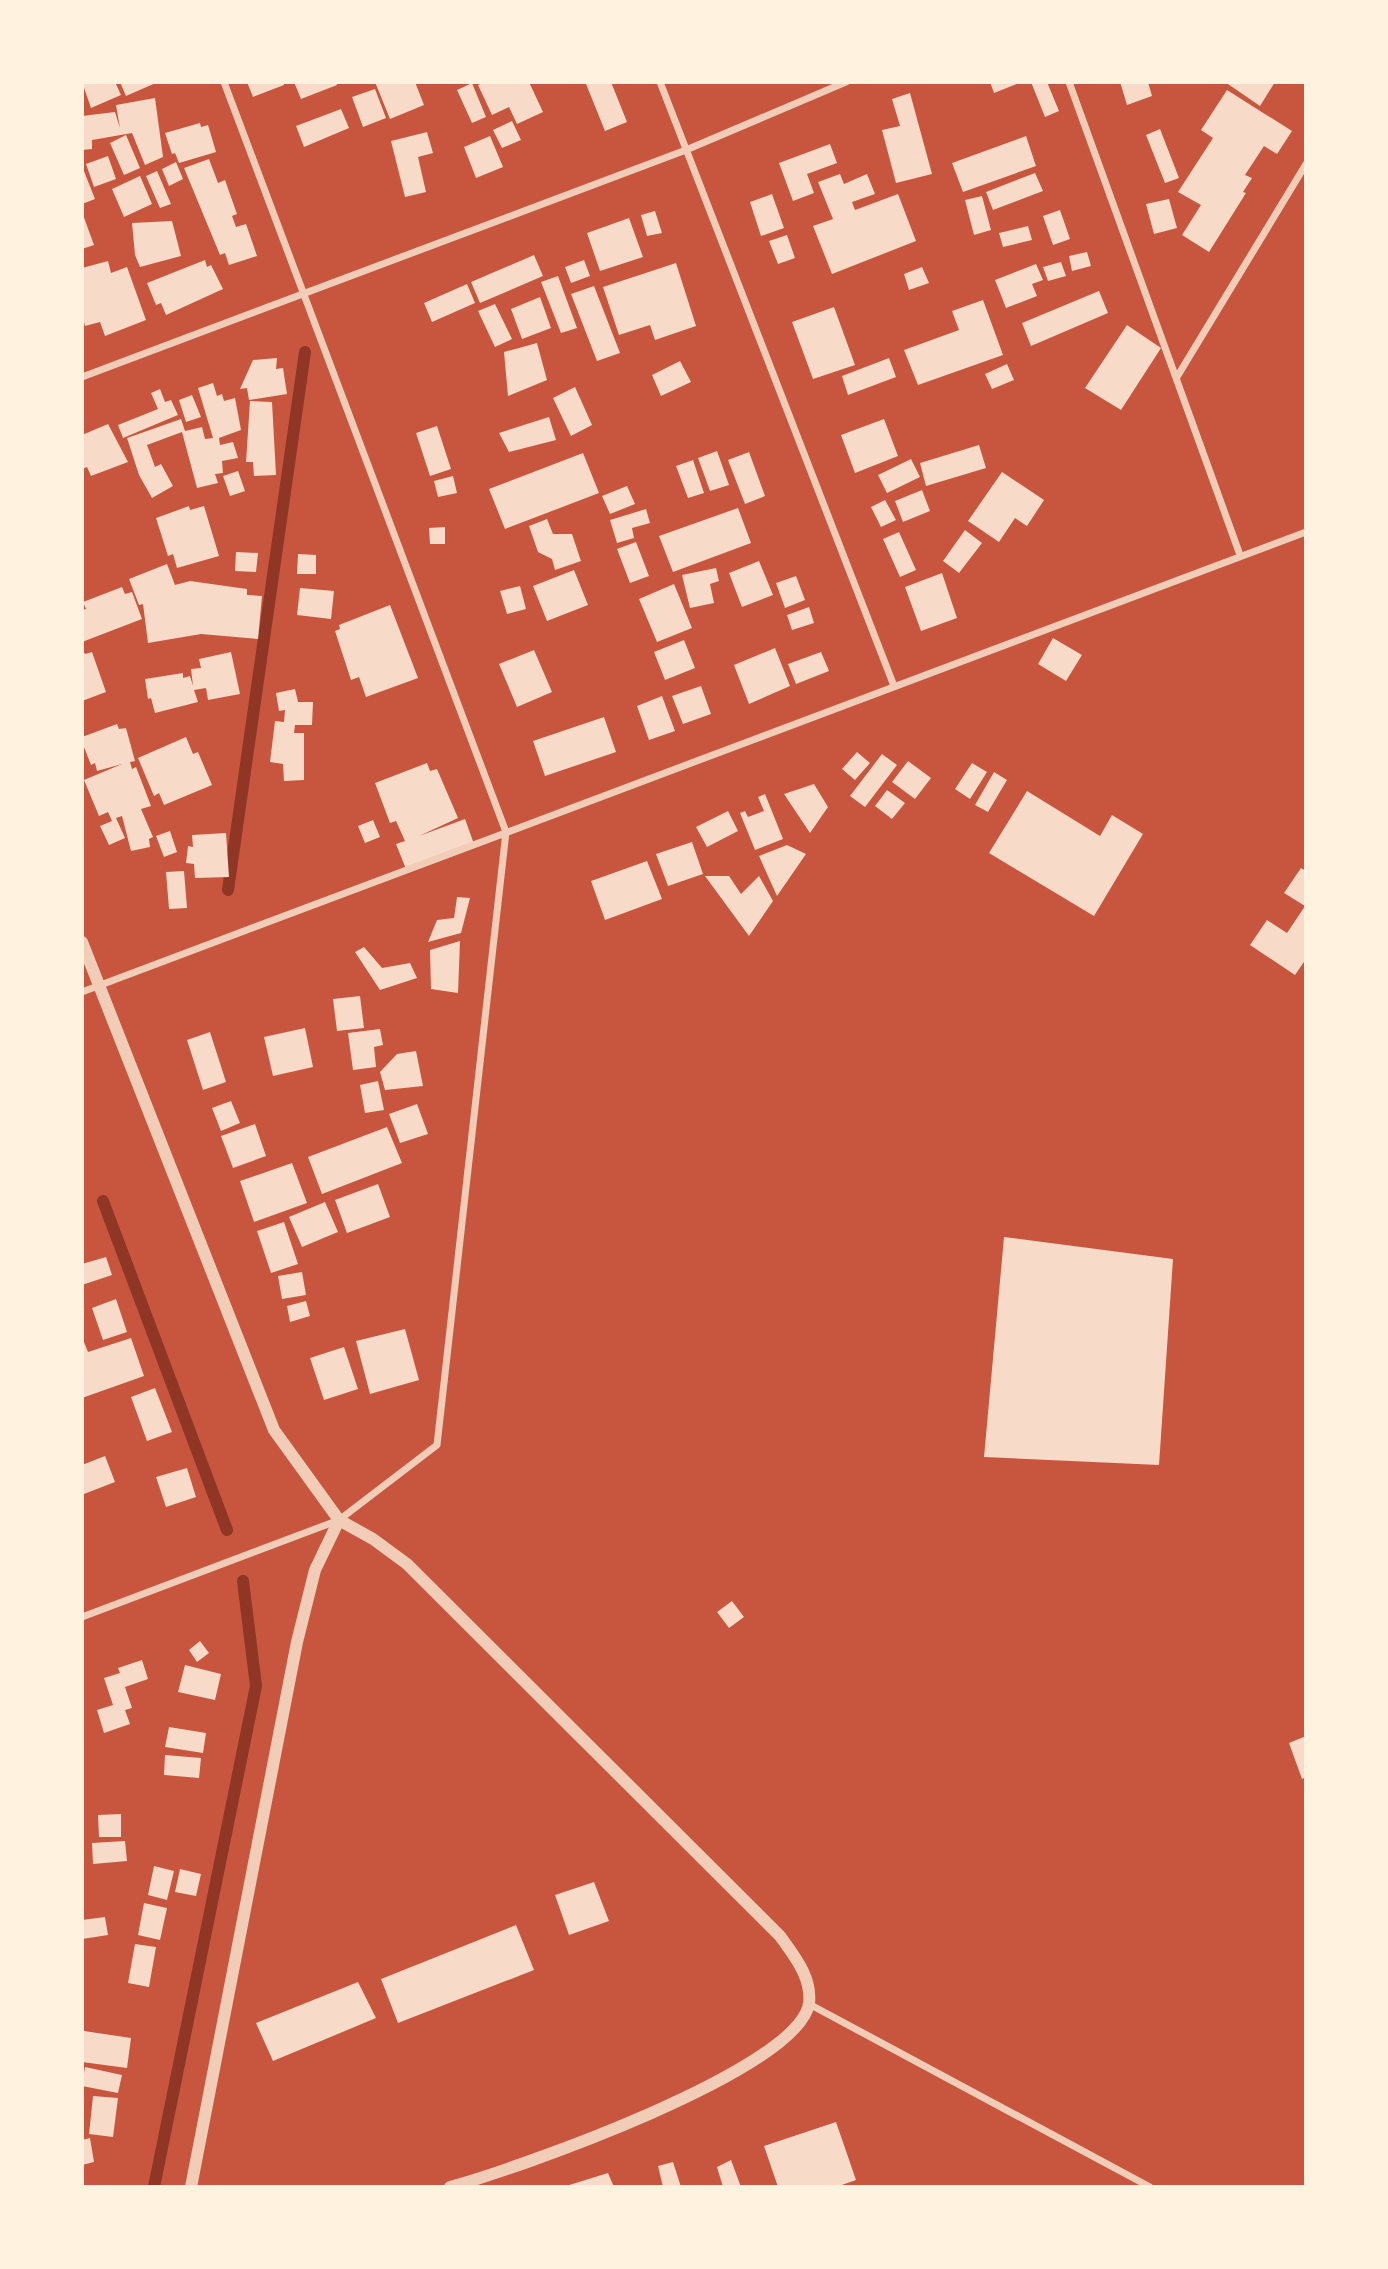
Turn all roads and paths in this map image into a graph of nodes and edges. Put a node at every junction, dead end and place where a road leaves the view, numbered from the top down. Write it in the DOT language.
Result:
graph roads {
  1 [pos="224,82"];
  2 [pos="660,82"];
  3 [pos="846,82"];
  4 [pos="1069,82"];
  5 [pos="686,150"];
  6 [pos="1306,164"];
  7 [pos="303,294"];
  8 [pos="82,377"];
  9 [pos="1177,377"];
  10 [pos="1306,532"];
  11 [pos="1240,555"];
  12 [pos="894,686"];
  13 [pos="506,832"];
  14 [pos="82,942"];
  15 [pos="99,986"];
  16 [pos="82,992"];
  17 [pos="339,1520"];
  18 [pos="82,1617"];
  19 [pos="809,2004"];
  20 [pos="499,2174"];
  21 [pos="191,2187"];
  22 [pos="450,2187"];
  23 [pos="504,2187"];
  24 [pos="1150,2187"];
  1 -- 7 [label="street"];
  2 -- 5 [label="street"];
  3 -- 5 [label="street"];
  4 -- 9 [label="street"];
  5 -- 7 [label="street"];
  5 -- 12 [label="street"];
  6 -- 9 [label="street"];
  7 -- 8 [label="street"];
  7 -- 13 [label="street"];
  9 -- 11 [label="street"];
  10 -- 11 [label="street"];
  11 -- 12 [label="street"];
  12 -- 13 [label="street"];
  13 -- 15 [label="street"];
  13 -- 17 [label="street"];
  14 -- 15 [label="street"];
  15 -- 16 [label="street"];
  15 -- 17 [label="street"];
  17 -- 18 [label="street"];
  17 -- 19 [label="street"];
  17 -- 21 [label="street"];
  19 -- 20 [label="street"];
  19 -- 24 [label="street"];
  20 -- 22 [label="street"];
  20 -- 23 [label="street"];
}
